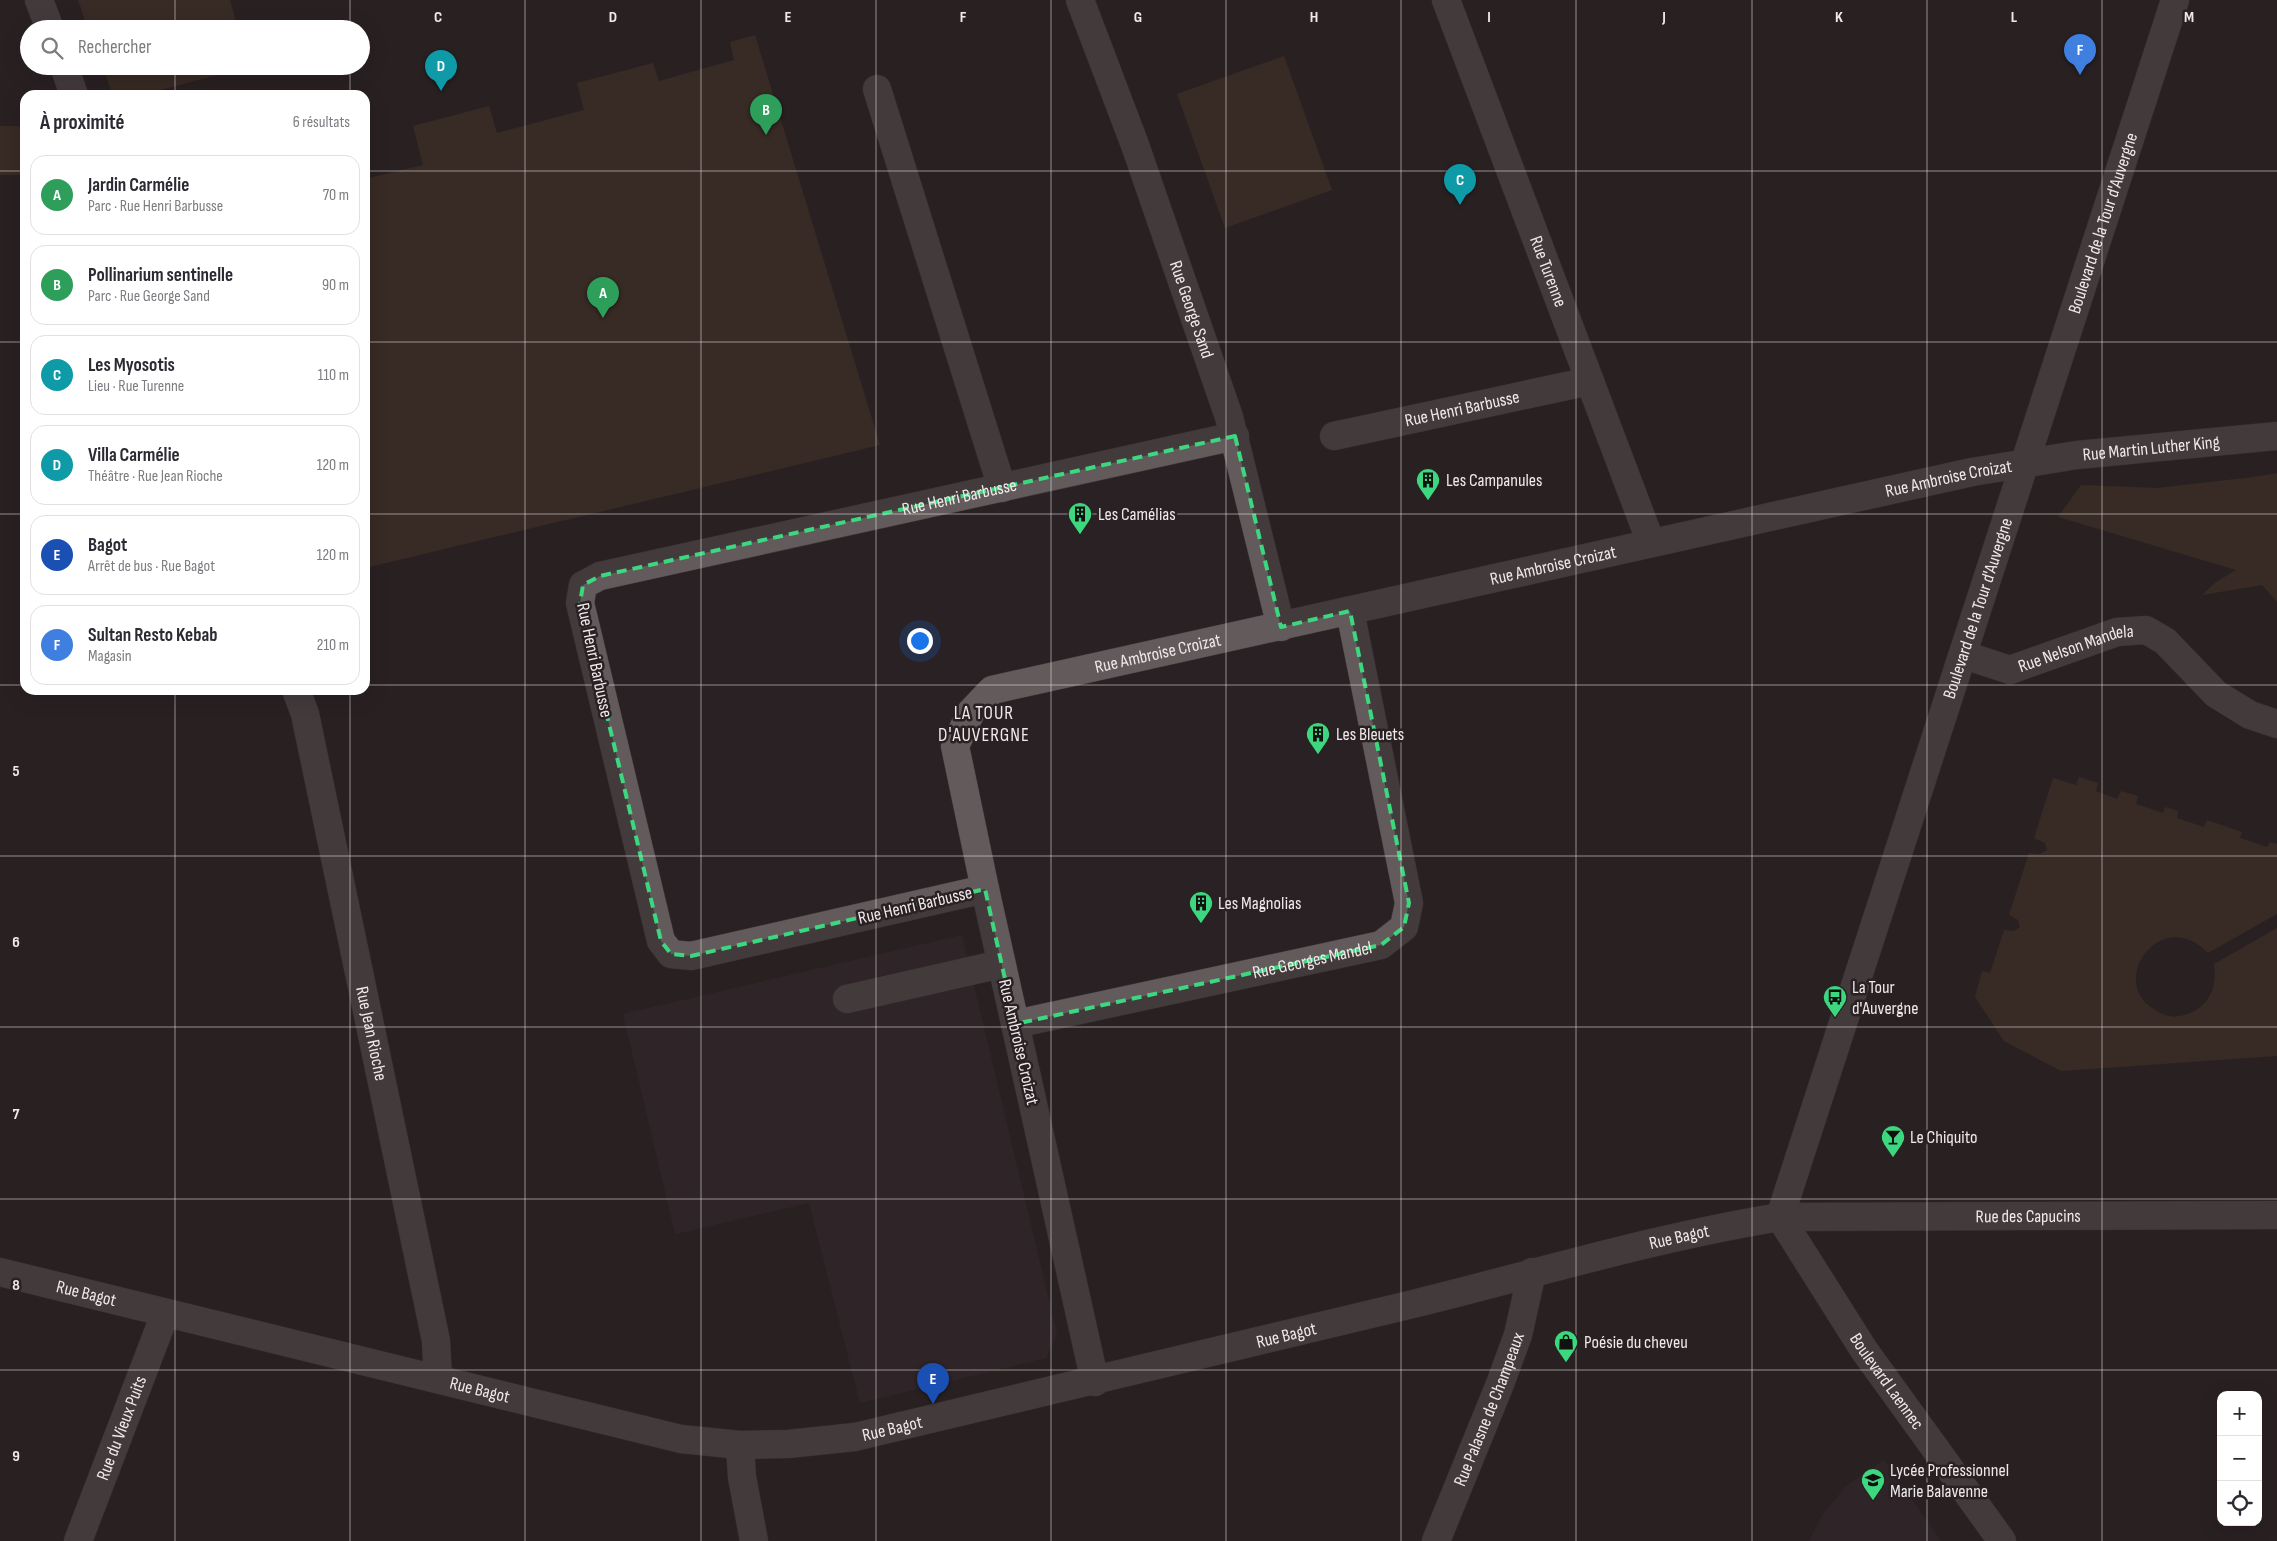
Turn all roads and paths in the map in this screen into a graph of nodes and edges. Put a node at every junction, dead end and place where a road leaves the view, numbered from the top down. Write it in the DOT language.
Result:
graph roads {
  1 [pos="39,0"];
  2 [pos="1080,0"];
  3 [pos="1446,0"];
  4 [pos="2175,0"];
  5 [pos="47,20"];
  6 [pos="67,75"];
  7 [pos="877,89"];
  8 [pos="72,90"];
  9 [pos="1590,382"];
  10 [pos="1235,436"];
  11 [pos="1334,436"];
  12 [pos="2277,436"];
  13 [pos="2025,464"];
  14 [pos="1002,488"];
  15 [pos="1651,543"];
  16 [pos="1350,611"];
  17 [pos="1281,626"];
  18 [pos="1964,655"];
  19 [pos="298,695"];
  20 [pos="2277,724"];
  21 [pos="985,890"];
  22 [pos="1001,964"];
  23 [pos="847,998"];
  24 [pos="1015,1024"];
  25 [pos="2277,1215"];
  26 [pos="1780,1217"];
  27 [pos="0,1272"];
  28 [pos="1532,1272"];
  29 [pos="165,1314"];
  30 [pos="438,1379"];
  31 [pos="1095,1382"];
  32 [pos="740,1445"];
  33 [pos="78,1541"];
  34 [pos="754,1541"];
  35 [pos="1436,1541"];
  36 [pos="2002,1541"];
  1 -- 5 [label="street"];
  2 -- 10 [label="street, Rue George Sand"];
  3 -- 9 [label="street, Rue Turenne"];
  4 -- 13 [label="street, Boulevard de la Tour d'Auvergne"];
  6 -- 8 [label="street"];
  7 -- 14 [label="street"];
  9 -- 11 [label="street, Rue Henri Barbusse"];
  9 -- 15 [label="street, Rue Turenne"];
  10 -- 14 [label="street, Rue Henri Barbusse"];
  10 -- 17 [label="street, Rue George Sand"];
  12 -- 13 [label="street, Rue Martin Luther King"];
  13 -- 15 [label="street, Rue Ambroise Croizat"];
  13 -- 18 [label="street, Boulevard de la Tour d'Auvergne"];
  14 -- 21 [label="street, Rue Henri Barbusse"];
  15 -- 16 [label="street, Rue Ambroise Croizat"];
  16 -- 17 [label="street, Rue Ambroise Croizat"];
  16 -- 24 [label="street, Rue Georges Mandel"];
  17 -- 21 [label="street, Rue Ambroise Croizat"];
  18 -- 20 [label="street, Rue Nelson Mandela"];
  18 -- 26 [label="street, Boulevard de la Tour d'Auvergne"];
  19 -- 30 [label="street, Rue Jean Rioche"];
  21 -- 22 [label="street, Rue Ambroise Croizat"];
  22 -- 23 [label="street"];
  22 -- 24 [label="street, Rue Ambroise Croizat"];
  24 -- 31 [label="street, Rue Ambroise Croizat"];
  25 -- 26 [label="street, Rue des Capucins"];
  26 -- 28 [label="street, Rue Bagot"];
  26 -- 36 [label="street, Boulevard Laennec"];
  27 -- 29 [label="street, Rue Bagot"];
  28 -- 31 [label="street, Rue Bagot"];
  28 -- 35 [label="street, Rue Palasne de Champeaux"];
  29 -- 30 [label="street, Rue Bagot"];
  29 -- 33 [label="street, Rue du Vieux Puits"];
  30 -- 32 [label="street, Rue Bagot"];
  31 -- 32 [label="street, Rue Bagot"];
  32 -- 34 [label="street"];
}
